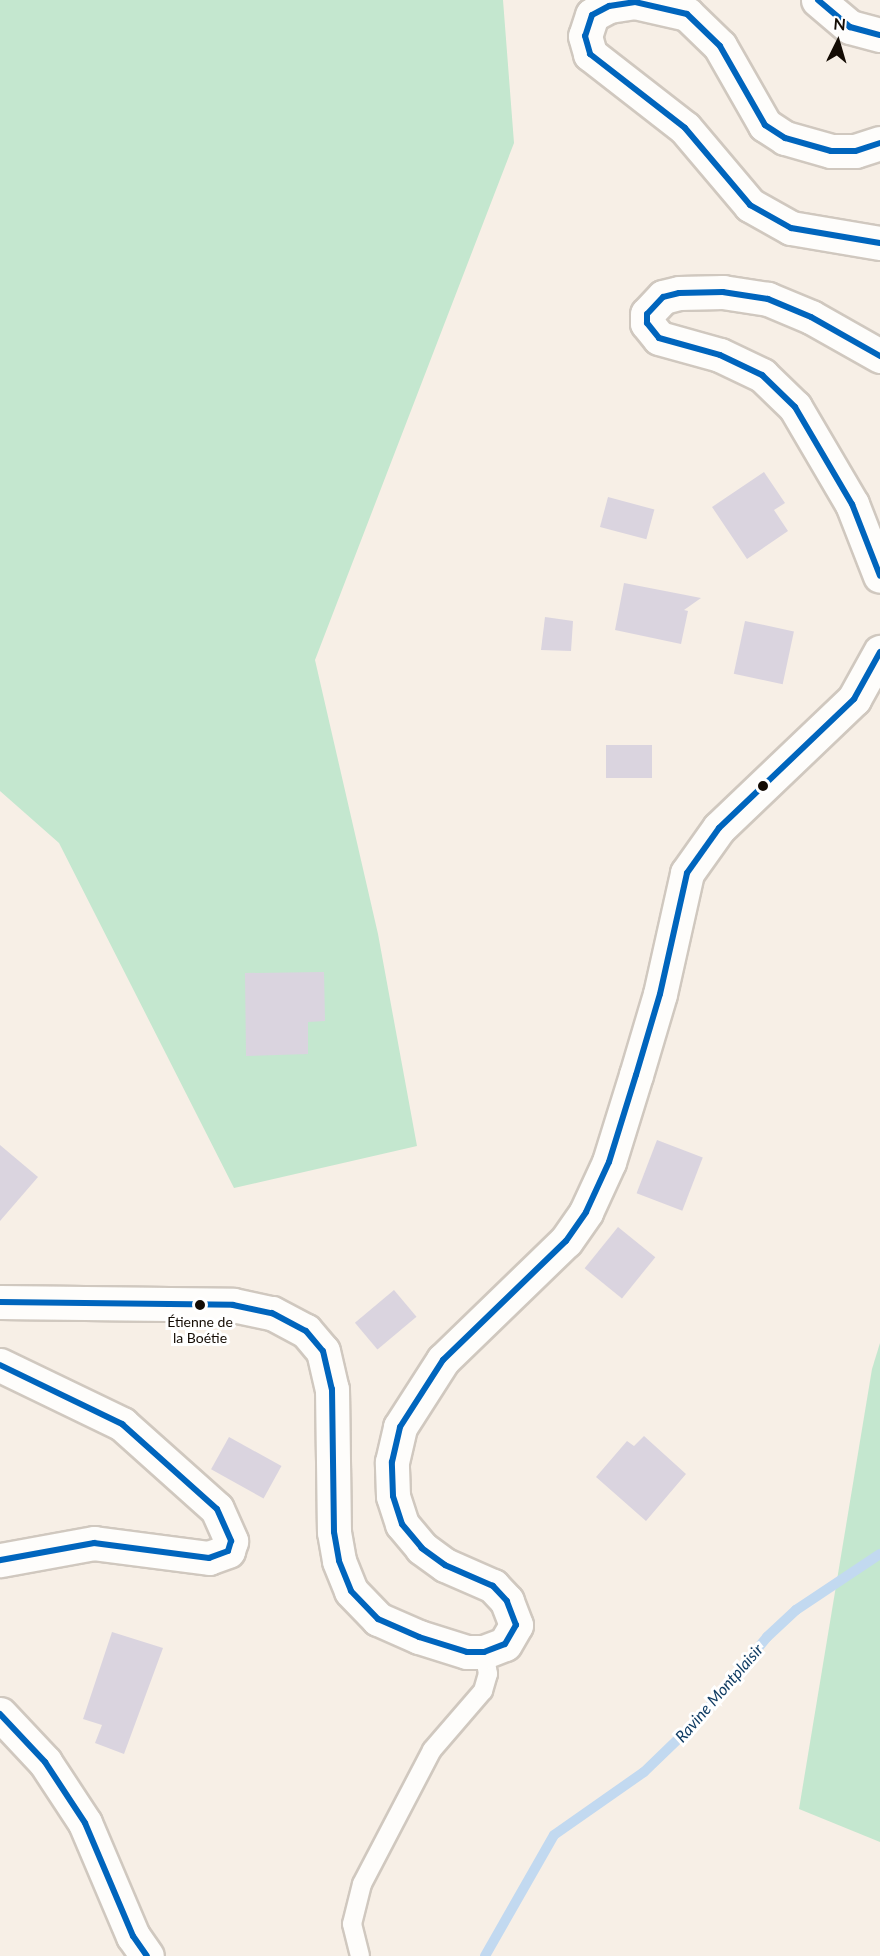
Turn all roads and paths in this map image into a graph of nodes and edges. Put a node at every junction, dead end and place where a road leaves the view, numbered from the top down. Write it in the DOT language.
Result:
graph roads {
  1 [pos="818,0"];
  2 [pos="880,35"];
  3 [pos="880,143"];
  4 [pos="880,243"];
  5 [pos="880,356"];
  6 [pos="880,576"];
  7 [pos="880,652"];
  8 [pos="0,1302"];
  9 [pos="0,1365"];
  10 [pos="0,1560"];
  11 [pos="484,1652"];
  12 [pos="0,1714"];
  13 [pos="147,1956"];
  14 [pos="360,1956"];
  1 -- 2 [label="main road"];
  3 -- 4 [label="main road"];
  5 -- 6 [label="main road"];
  7 -- 11 [label="main road"];
  8 -- 11 [label="main road"];
  9 -- 10 [label="main road"];
  11 -- 14 [label="lane"];
  12 -- 13 [label="main road"];
}
